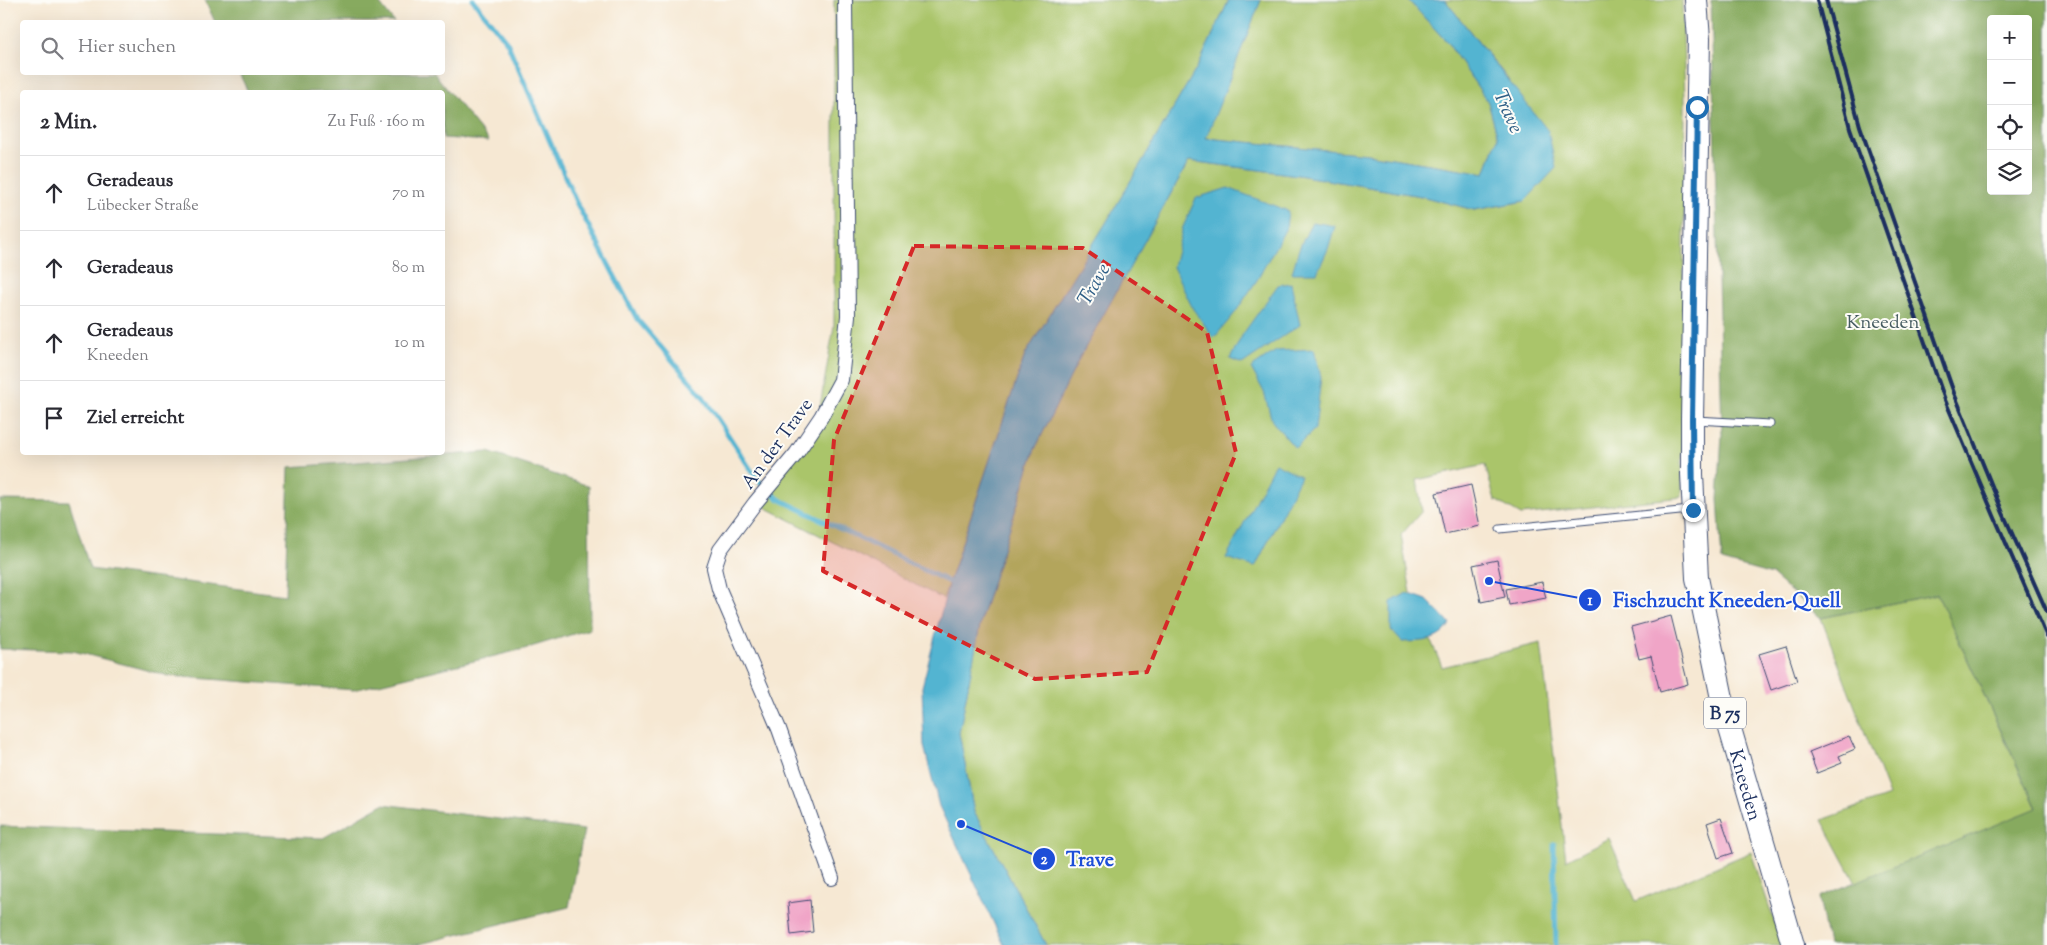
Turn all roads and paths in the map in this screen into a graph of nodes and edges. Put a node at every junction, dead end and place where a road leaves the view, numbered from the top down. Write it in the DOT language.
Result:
graph roads {
  1 [pos="845,0"];
  2 [pos="1696,0"];
  3 [pos="1692,420"];
  4 [pos="1770,424"];
  5 [pos="1693,510"];
  6 [pos="1500,529"];
  7 [pos="832,878"];
  8 [pos="1793,945"];
  1 -- 7 [label="street, An der Trave"];
  2 -- 3 [label="main road, B 75"];
  3 -- 4 [label="lane"];
  3 -- 5 [label="main road, Kneeden / B 75"];
  5 -- 6 [label="lane"];
  5 -- 8 [label="main road, Kneeden / B 75"];
}
